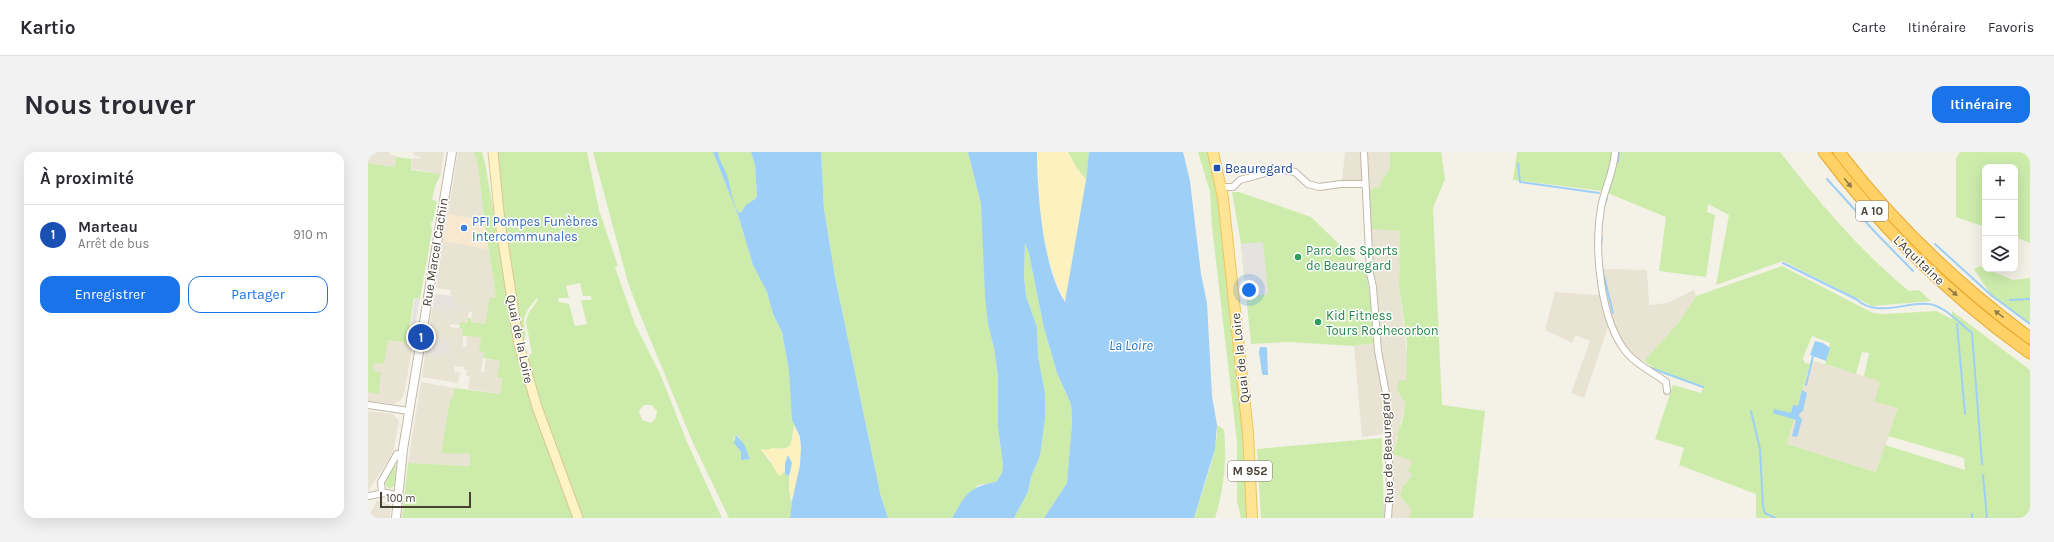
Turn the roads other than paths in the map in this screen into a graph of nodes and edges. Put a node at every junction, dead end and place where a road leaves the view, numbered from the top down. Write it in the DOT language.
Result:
graph roads {
  1 [pos="452,152"];
  2 [pos="486,152"];
  3 [pos="493,152"];
  4 [pos="1213,152"];
  5 [pos="1364,152"];
  6 [pos="1615,152"];
  7 [pos="1824,152"];
  8 [pos="1839,152"];
  9 [pos="494,168"];
  10 [pos="1365,186"];
  11 [pos="1221,187"];
  12 [pos="2030,338"];
  13 [pos="2030,353"];
  14 [pos="1667,391"];
  15 [pos="368,405"];
  16 [pos="409,411"];
  17 [pos="397,454"];
  18 [pos="382,493"];
  19 [pos="398,495"];
  20 [pos="368,496"];
  21 [pos="396,518"];
  22 [pos="578,518"];
  23 [pos="1252,518"];
  24 [pos="1388,518"];
  1 -- 16 [label="street, Rue Marcel Cachin"];
  2 -- 9 [label="main road"];
  3 -- 9 [label="main road, Quai de la Loire"];
  4 -- 11 [label="main road, Quai de la Loire / M 952"];
  5 -- 10 [label="street, Rue de Beauregard"];
  6 -- 14 [label="street"];
  7 -- 13 [label="highway, L'Aquitaine / A 10, one-way"];
  12 -- 8 [label="highway, L'Aquitaine / A 10, one-way"];
  9 -- 22 [label="main road, Quai de la Loire"];
  10 -- 11 [label="street"];
  10 -- 24 [label="street, Rue de Beauregard"];
  11 -- 23 [label="main road, Quai de la Loire / M 952"];
  15 -- 16 [label="street"];
  16 -- 19 [label="street, Rue Marcel Cachin"];
  17 -- 18 [label="street"];
  18 -- 19 [label="street"];
  18 -- 20 [label="street"];
  19 -- 21 [label="street, Rue Marcel Cachin"];
}
